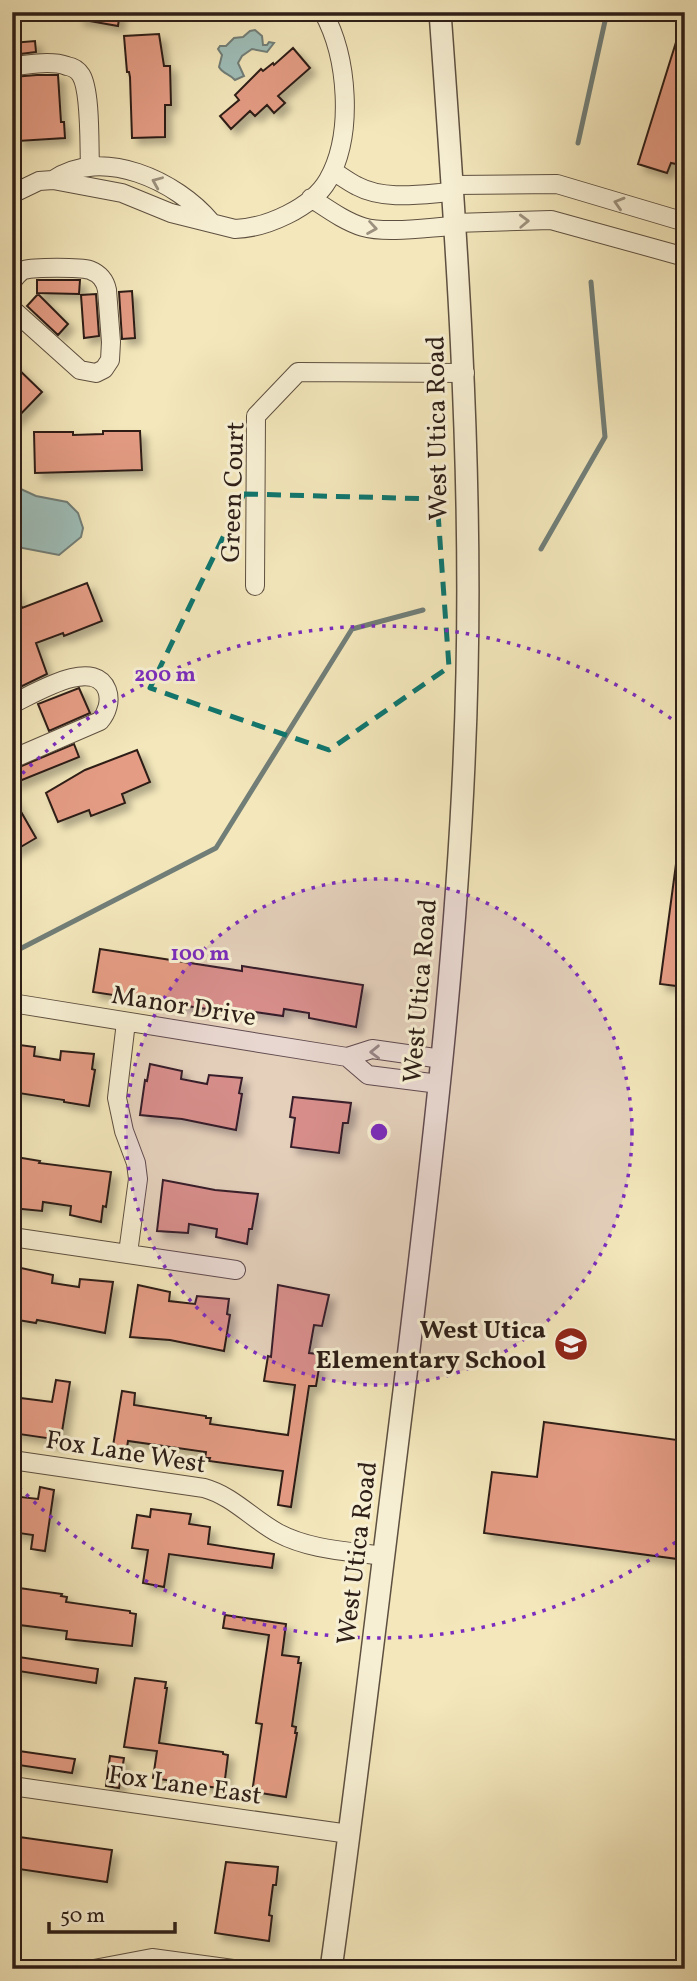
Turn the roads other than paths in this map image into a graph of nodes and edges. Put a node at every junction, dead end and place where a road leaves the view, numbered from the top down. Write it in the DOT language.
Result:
graph roads {
  1 [pos="323,12"];
  2 [pos="440,12"];
  3 [pos="12,66"];
  4 [pos="90,167"];
  5 [pos="333,171"];
  6 [pos="53,180"];
  7 [pos="453,189"];
  8 [pos="12,194"];
  9 [pos="311,198"];
  10 [pos="211,222"];
  11 [pos="685,222"];
  12 [pos="455,224"];
  13 [pos="685,257"];
  14 [pos="12,281"];
  15 [pos="12,309"];
  16 [pos="465,373"];
  17 [pos="255,586"];
  18 [pos="12,704"];
  19 [pos="12,759"];
  20 [pos="12,1003"];
  21 [pos="126,1022"];
  22 [pos="347,1057"];
  23 [pos="442,1059"];
  24 [pos="439,1084"];
  25 [pos="12,1237"];
  26 [pos="128,1253"];
  27 [pos="236,1270"];
  28 [pos="12,1460"];
  29 [pos="383,1556"];
  30 [pos="12,1786"];
  31 [pos="349,1834"];
  32 [pos="94,1969"];
  33 [pos="233,1969"];
  34 [pos="331,1969"];
  1 -- 5 [label="street"];
  2 -- 7 [label="street, West Utica Road"];
  3 -- 4 [label="street"];
  4 -- 6 [label="street"];
  10 -- 4 [label="street, one-way"];
  5 -- 7 [label="street"];
  5 -- 9 [label="street"];
  6 -- 8 [label="street"];
  6 -- 10 [label="street"];
  11 -- 7 [label="street, one-way"];
  7 -- 12 [label="street, West Utica Road"];
  9 -- 10 [label="street"];
  9 -- 12 [label="street, one-way"];
  12 -- 13 [label="street, one-way"];
  12 -- 16 [label="street, West Utica Road"];
  14 -- 15 [label="street"];
  16 -- 17 [label="street, Green Court"];
  16 -- 23 [label="street, West Utica Road"];
  18 -- 19 [label="street"];
  20 -- 21 [label="street, Manor Drive"];
  21 -- 22 [label="street, Manor Drive"];
  21 -- 26 [label="street"];
  23 -- 22 [label="street, Manor Drive, one-way"];
  22 -- 24 [label="street, Manor Drive"];
  23 -- 24 [label="street, West Utica Road"];
  24 -- 29 [label="street, West Utica Road"];
  25 -- 26 [label="street"];
  26 -- 27 [label="street"];
  28 -- 29 [label="street, Fox Lane West"];
  29 -- 31 [label="street, West Utica Road"];
  30 -- 31 [label="street, Fox Lane East"];
  31 -- 34 [label="street, West Utica Road"];
  32 -- 33 [label="street"];
}
